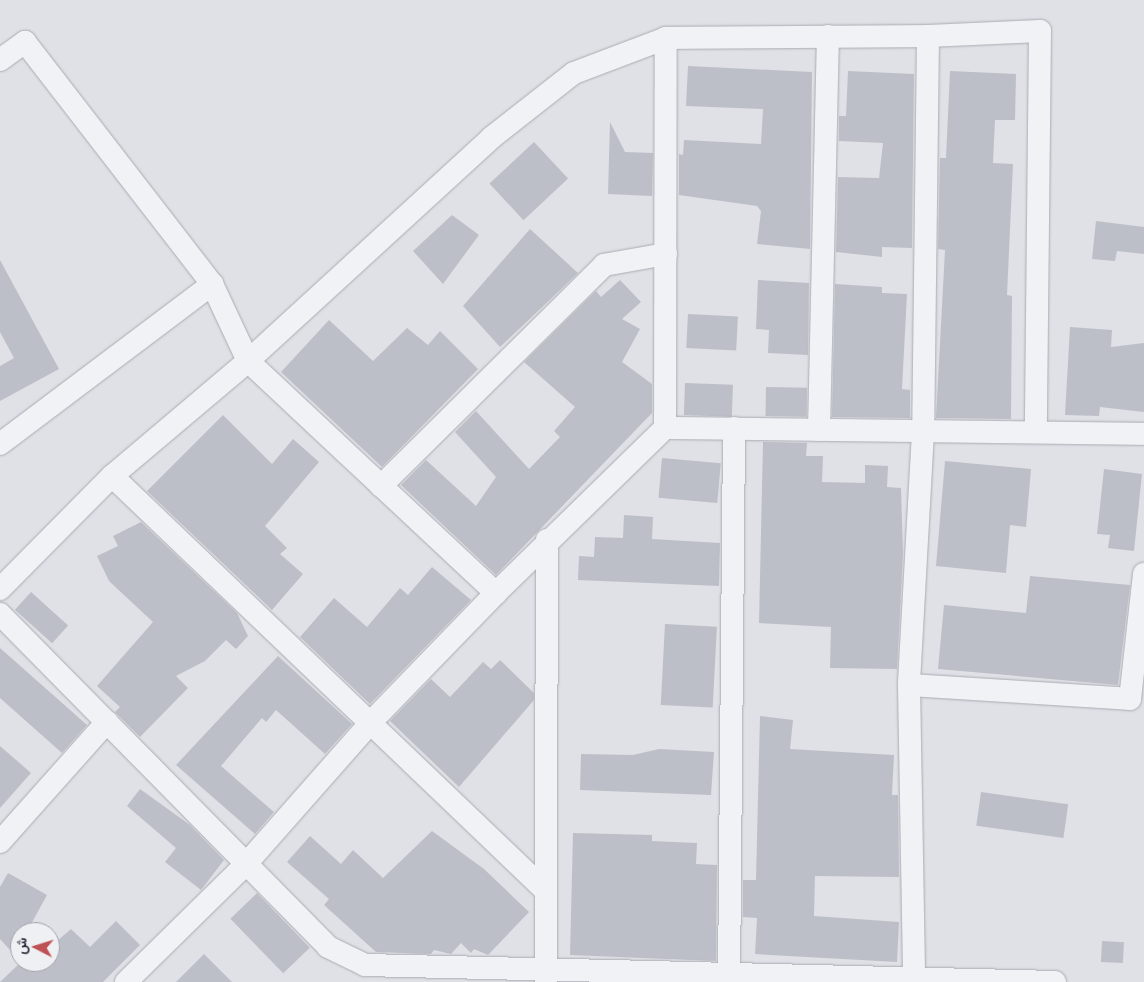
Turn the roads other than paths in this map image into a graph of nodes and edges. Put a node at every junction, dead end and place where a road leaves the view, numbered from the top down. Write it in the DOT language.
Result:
graph roads {
  1 [pos="828,36"];
  2 [pos="928,36"];
  3 [pos="666,38"];
  4 [pos="0,60"];
  5 [pos="666,254"];
  6 [pos="212,284"];
  7 [pos="248,361"];
  8 [pos="665,428"];
  9 [pos="734,428"];
  10 [pos="819,430"];
  11 [pos="1036,430"];
  12 [pos="923,432"];
  13 [pos="1144,434"];
  14 [pos="0,444"];
  15 [pos="112,476"];
  16 [pos="382,486"];
  17 [pos="547,540"];
  18 [pos="1144,574"];
  19 [pos="0,589"];
  20 [pos="496,593"];
  21 [pos="0,614"];
  22 [pos="909,685"];
  23 [pos="372,721"];
  24 [pos="107,722"];
  25 [pos="0,842"];
  26 [pos="246,864"];
  27 [pos="546,891"];
  28 [pos="365,973"];
  29 [pos="546,976"];
  30 [pos="729,978"];
  31 [pos="914,981"];
  32 [pos="126,982"];
  33 [pos="1055,982"];
  1 -- 2 [label="street"];
  1 -- 3 [label="street"];
  1 -- 10 [label="street"];
  2 -- 11 [label="street"];
  2 -- 12 [label="street"];
  3 -- 5 [label="street"];
  3 -- 7 [label="street"];
  4 -- 6 [label="street"];
  5 -- 8 [label="street"];
  5 -- 16 [label="street"];
  6 -- 7 [label="street"];
  6 -- 14 [label="street"];
  7 -- 15 [label="street"];
  7 -- 16 [label="street"];
  8 -- 9 [label="street"];
  8 -- 17 [label="street"];
  9 -- 10 [label="street"];
  9 -- 30 [label="street"];
  10 -- 12 [label="street"];
  11 -- 12 [label="street"];
  11 -- 13 [label="street"];
  12 -- 22 [label="street"];
  15 -- 19 [label="street"];
  15 -- 23 [label="street"];
  16 -- 20 [label="street"];
  17 -- 20 [label="street"];
  17 -- 27 [label="street"];
  18 -- 22 [label="street"];
  20 -- 23 [label="street"];
  21 -- 24 [label="street"];
  22 -- 31 [label="street"];
  23 -- 26 [label="street"];
  23 -- 27 [label="street"];
  24 -- 25 [label="street"];
  24 -- 26 [label="street"];
  26 -- 28 [label="street"];
  26 -- 32 [label="street"];
  27 -- 29 [label="street"];
  28 -- 29 [label="street"];
  29 -- 30 [label="street"];
  30 -- 31 [label="street"];
  31 -- 33 [label="street"];
}
